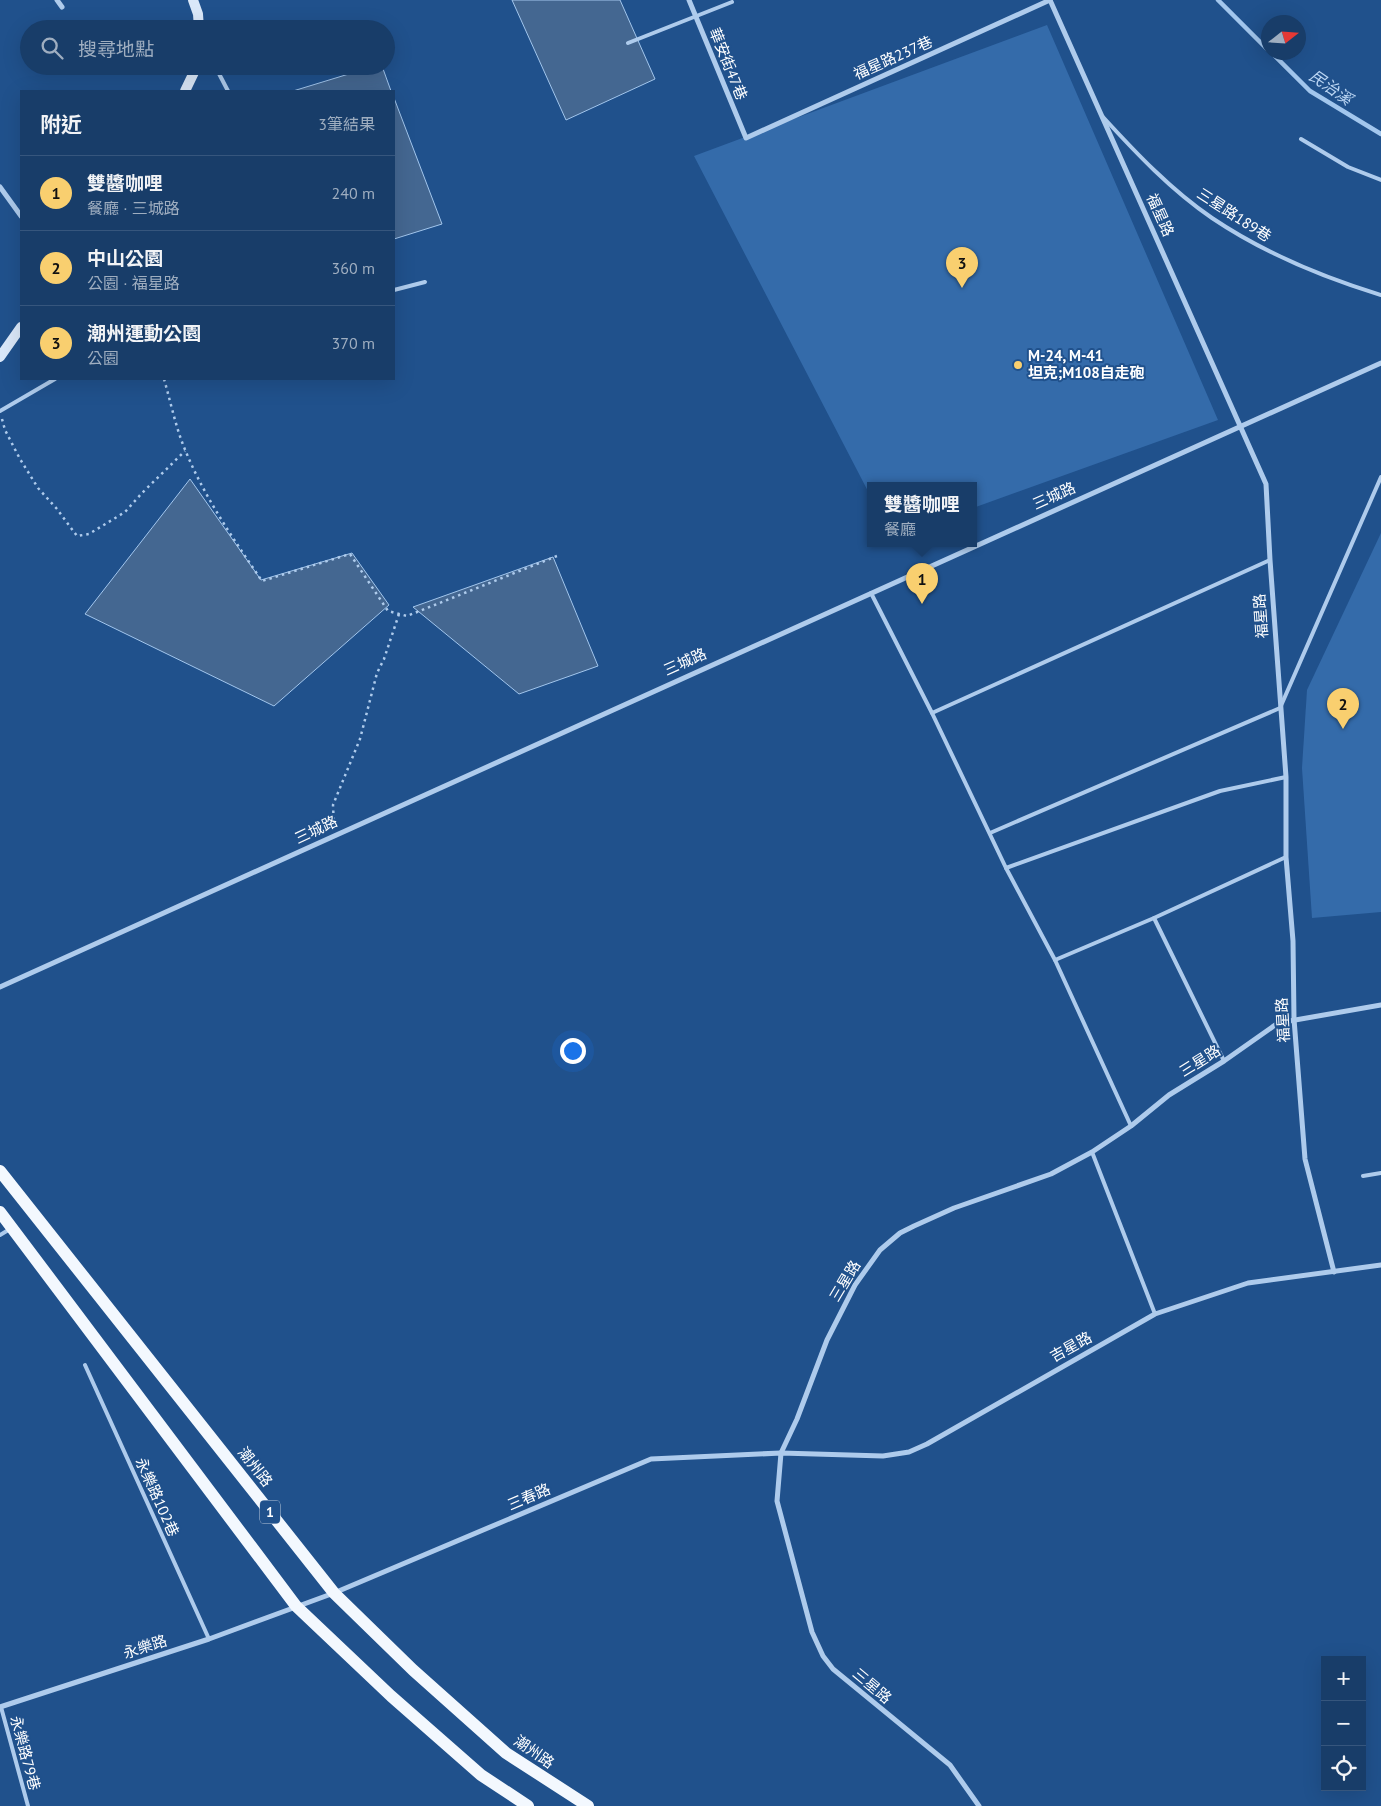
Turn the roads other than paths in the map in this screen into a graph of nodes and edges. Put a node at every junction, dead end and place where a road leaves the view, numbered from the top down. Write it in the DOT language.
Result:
graph roads {
  1 [pos="57,0"];
  2 [pos="193,0"];
  3 [pos="689,0"];
  4 [pos="1050,0"];
  5 [pos="732,2"];
  6 [pos="62,7"];
  7 [pos="695,16"];
  8 [pos="198,20"];
  9 [pos="628,43"];
  10 [pos="192,75"];
  11 [pos="220,75"];
  12 [pos="185,90"];
  13 [pos="227,90"];
  14 [pos="1101,114"];
  15 [pos="746,138"];
  16 [pos="1301,139"];
  17 [pos="1381,180"];
  18 [pos="0,187"];
  19 [pos="20,215"];
  20 [pos="425,282"];
  21 [pos="395,290"];
  22 [pos="1381,295"];
  23 [pos="20,328"];
  24 [pos="0,357"];
  25 [pos="1381,363"];
  26 [pos="53,380"];
  27 [pos="0,412"];
  28 [pos="1240,426"];
  29 [pos="1381,477"];
  30 [pos="977,544"];
  31 [pos="971,547"];
  32 [pos="1270,560"];
  33 [pos="871,592"];
  34 [pos="1280,708"];
  35 [pos="932,713"];
  36 [pos="1286,776"];
  37 [pos="990,833"];
  38 [pos="1286,857"];
  39 [pos="1006,868"];
  40 [pos="1154,918"];
  41 [pos="1055,960"];
  42 [pos="0,987"];
  43 [pos="1381,1004"];
  44 [pos="1294,1019"];
  45 [pos="1224,1061"];
  46 [pos="1131,1126"];
  47 [pos="1092,1152"];
  48 [pos="0,1171"];
  49 [pos="1381,1173"];
  50 [pos="1363,1176"];
  51 [pos="0,1212"];
  52 [pos="11,1227"];
  53 [pos="0,1235"];
  54 [pos="1381,1265"];
  55 [pos="1334,1272"];
  56 [pos="1155,1314"];
  57 [pos="85,1365"];
  58 [pos="781,1453"];
  59 [pos="334,1593"];
  60 [pos="296,1606"];
  61 [pos="209,1639"];
  62 [pos="0,1707"];
  63 [pos="28,1806"];
  64 [pos="528,1806"];
  65 [pos="588,1806"];
  66 [pos="979,1806"];
  1 -- 6 [label="street"];
  2 -- 8 [label="street"];
  3 -- 7 [label="street, 華安街47巷"];
  4 -- 14 [label="street, 福星路"];
  4 -- 15 [label="street, 福星路237巷"];
  5 -- 7 [label="lane"];
  7 -- 9 [label="lane"];
  7 -- 15 [label="street, 華安街47巷"];
  10 -- 12 [label="street"];
  11 -- 13 [label="lane"];
  14 -- 22 [label="lane, 三星路189巷"];
  14 -- 28 [label="street, 福星路"];
  16 -- 17 [label="lane"];
  18 -- 19 [label="street"];
  20 -- 21 [label="lane"];
  23 -- 24 [label="street"];
  25 -- 28 [label="street, 三城路"];
  26 -- 27 [label="lane"];
  28 -- 30 [label="street, 三城路"];
  28 -- 32 [label="street, 福星路"];
  29 -- 34 [label="lane"];
  31 -- 33 [label="street, 三城路"];
  32 -- 34 [label="street, 福星路"];
  32 -- 35 [label="lane"];
  33 -- 35 [label="lane"];
  33 -- 42 [label="street, 三城路"];
  34 -- 36 [label="street, 福星路"];
  34 -- 37 [label="lane"];
  35 -- 37 [label="lane"];
  36 -- 38 [label="street, 福星路"];
  36 -- 39 [label="lane"];
  37 -- 39 [label="lane"];
  38 -- 40 [label="lane"];
  38 -- 44 [label="street, 福星路"];
  39 -- 41 [label="lane"];
  40 -- 41 [label="lane"];
  40 -- 45 [label="lane"];
  41 -- 46 [label="lane"];
  43 -- 44 [label="street, 三星路"];
  44 -- 45 [label="street, 三星路"];
  44 -- 55 [label="street, 福星路"];
  45 -- 46 [label="street, 三星路"];
  46 -- 47 [label="street, 三星路"];
  47 -- 56 [label="lane"];
  47 -- 58 [label="street, 三星路"];
  48 -- 59 [label="main road, 潮州路 / 1"];
  49 -- 50 [label="lane"];
  51 -- 52 [label="main road, 1"];
  52 -- 53 [label="lane"];
  52 -- 60 [label="main road, 1"];
  54 -- 55 [label="street, 吉星路"];
  55 -- 56 [label="street, 吉星路"];
  56 -- 58 [label="street, 吉星路"];
  57 -- 61 [label="lane, 永樂路102巷"];
  58 -- 59 [label="street, 三春路"];
  58 -- 66 [label="street, 三星路"];
  59 -- 60 [label="street, 三春路"];
  59 -- 65 [label="main road, 潮州路 / 1"];
  60 -- 61 [label="street, 永樂路"];
  60 -- 64 [label="main road, 1"];
  61 -- 62 [label="street, 永樂路"];
  62 -- 63 [label="lane, 永樂路79巷"];
}
